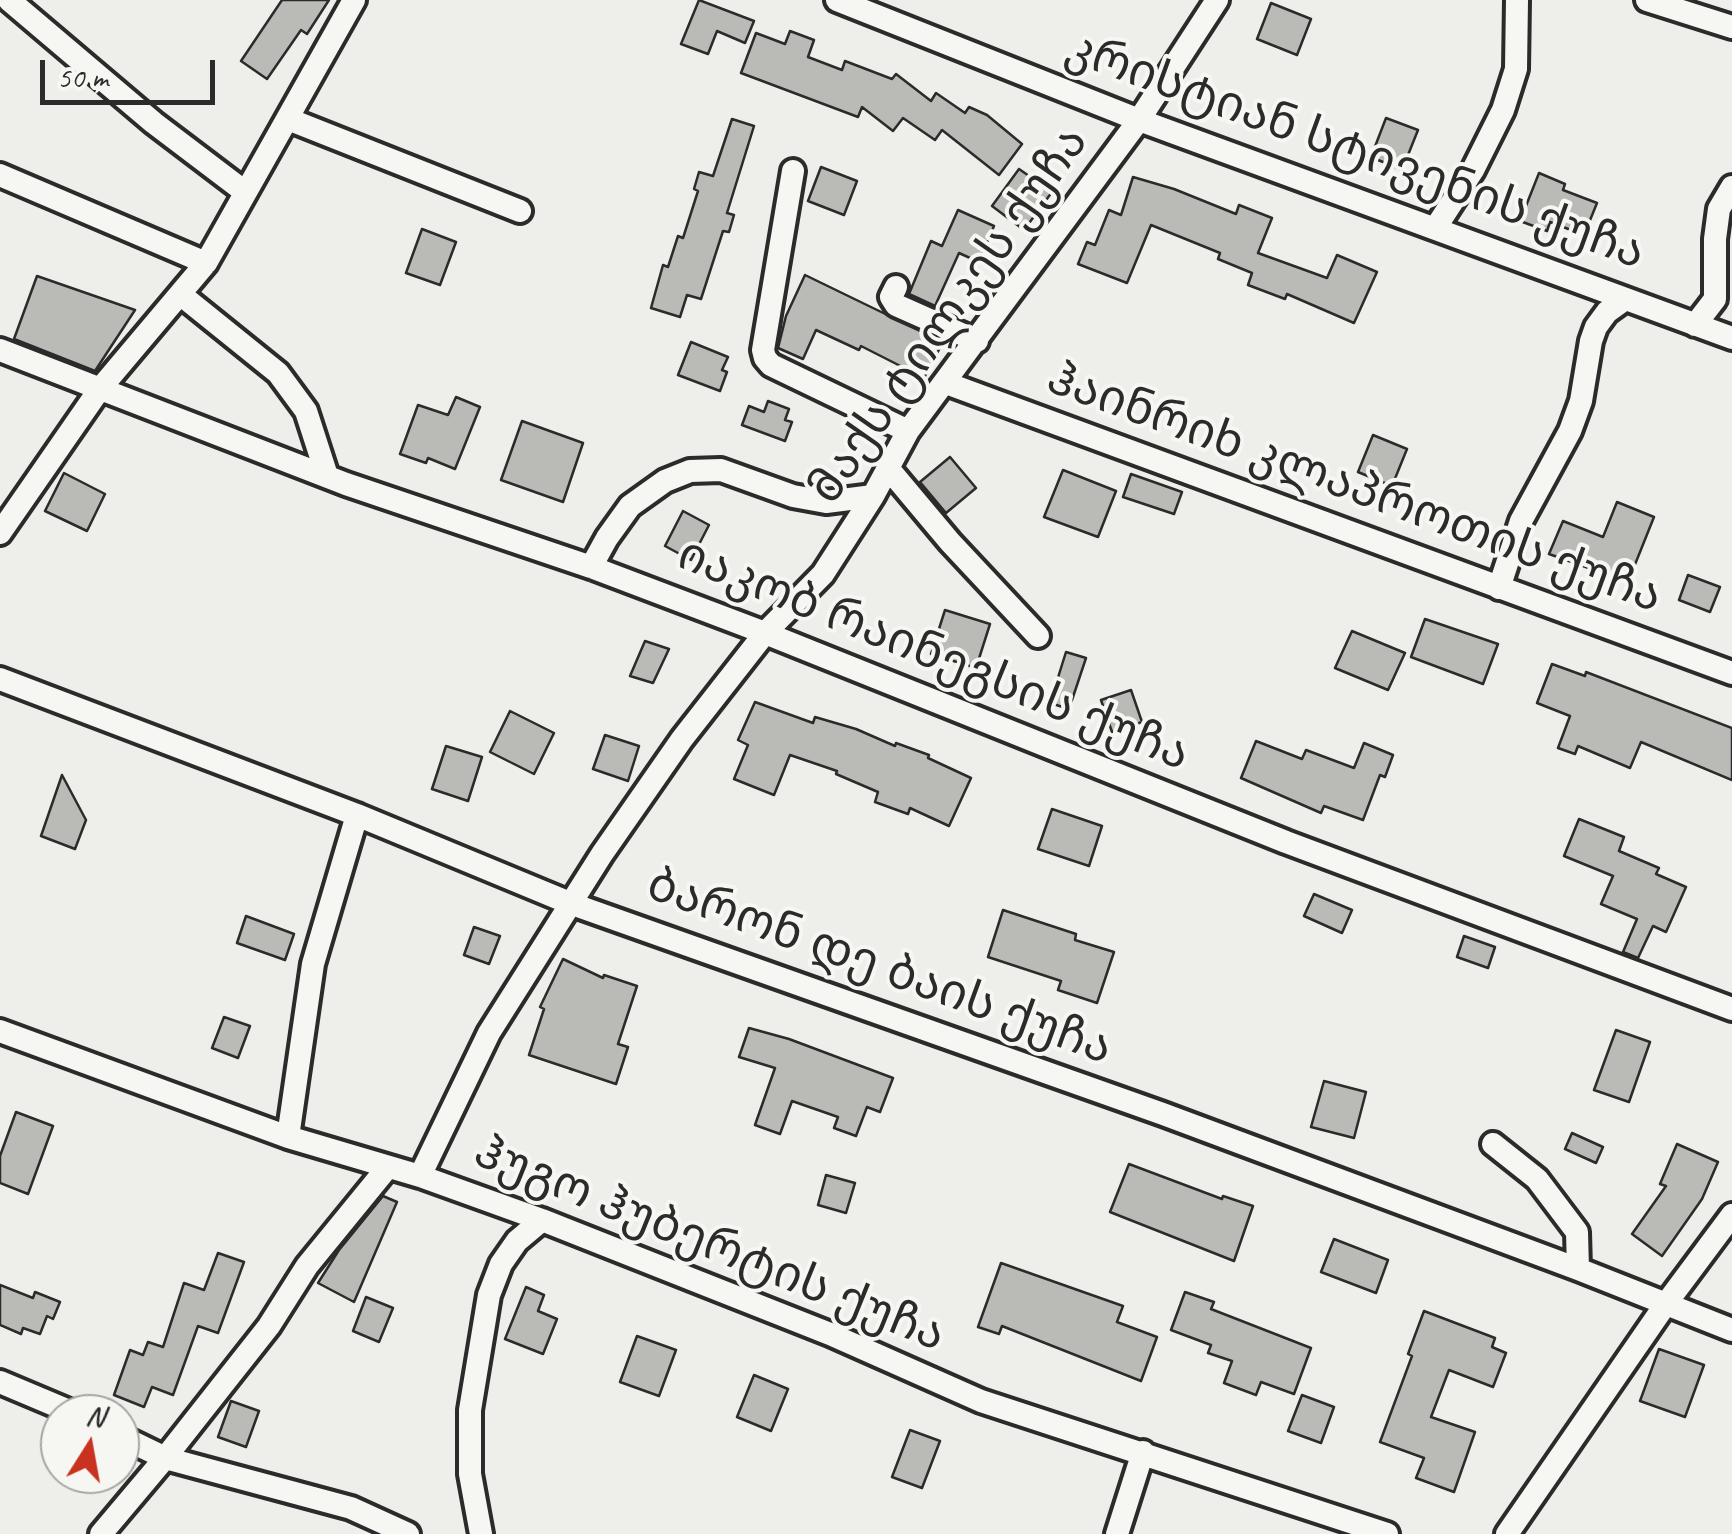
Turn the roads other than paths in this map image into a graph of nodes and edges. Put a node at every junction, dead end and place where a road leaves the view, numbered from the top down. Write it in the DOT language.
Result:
graph roads {
  1 [pos="9,0"];
  2 [pos="354,0"];
  3 [pos="837,0"];
  4 [pos="1217,0"];
  5 [pos="1517,0"];
  6 [pos="1647,0"];
  7 [pos="1732,27"];
  8 [pos="288,119"];
  9 [pos="1140,120"];
  10 [pos="793,171"];
  11 [pos="0,175"];
  12 [pos="1732,187"];
  13 [pos="244,192"];
  14 [pos="520,211"];
  15 [pos="1436,227"];
  16 [pos="206,263"];
  17 [pos="896,287"];
  18 [pos="180,294"];
  19 [pos="1625,299"];
  20 [pos="1695,324"];
  21 [pos="1732,338"];
  22 [pos="976,341"];
  23 [pos="0,350"];
  24 [pos="946,383"];
  25 [pos="100,390"];
  26 [pos="908,431"];
  27 [pos="888,468"];
  28 [pos="327,476"];
  29 [pos="873,496"];
  30 [pos="0,533"];
  31 [pos="591,567"];
  32 [pos="1499,588"];
  33 [pos="764,633"];
  34 [pos="1038,636"];
  35 [pos="1732,674"];
  36 [pos="0,679"];
  37 [pos="357,815"];
  38 [pos="572,904"];
  39 [pos="1732,1010"];
  40 [pos="0,1031"];
  41 [pos="288,1138"];
  42 [pos="1493,1144"];
  43 [pos="387,1168"];
  44 [pos="420,1176"];
  45 [pos="1732,1215"];
  46 [pos="542,1220"];
  47 [pos="1578,1269"];
  48 [pos="1665,1305"];
  49 [pos="1732,1330"];
  50 [pos="0,1382"];
  51 [pos="40,1399"];
  52 [pos="140,1446"];
  53 [pos="1142,1452"];
  54 [pos="165,1458"];
  55 [pos="101,1534"];
  56 [pos="408,1534"];
  57 [pos="481,1534"];
  58 [pos="1117,1534"];
  59 [pos="1387,1534"];
  60 [pos="1507,1534"];
  1 -- 13 [label="street"];
  2 -- 8 [label="street"];
  3 -- 9 [label="street, კრისტიან სტივენის ქუჩა"];
  4 -- 9 [label="street, მაქს ტილკეს ქუჩა"];
  5 -- 15 [label="street"];
  6 -- 7 [label="street"];
  8 -- 13 [label="street"];
  8 -- 14 [label="street"];
  9 -- 15 [label="street, კრისტიან სტივენის ქუჩა"];
  9 -- 22 [label="street, მაქს ტილკეს ქუჩა"];
  10 -- 26 [label="street"];
  11 -- 16 [label="street"];
  12 -- 20 [label="street"];
  13 -- 16 [label="street"];
  15 -- 19 [label="street, კრისტიან სტივენის ქუჩა"];
  16 -- 18 [label="street"];
  17 -- 22 [label="street"];
  18 -- 25 [label="street"];
  18 -- 28 [label="street"];
  19 -- 20 [label="street, კრისტიან სტივენის ქუჩა"];
  19 -- 32 [label="street"];
  20 -- 21 [label="street, კრისტიან სტივენის ქუჩა"];
  22 -- 24 [label="street, მაქს ტილკეს ქუჩა"];
  23 -- 25 [label="street, იაკობ რაინეგსის ქუჩა"];
  24 -- 26 [label="street, მაქს ტილკეს ქუჩა"];
  24 -- 32 [label="street, ჰაინრიხ კლაპროთის ქუჩა"];
  25 -- 28 [label="street, იაკობ რაინეგსის ქუჩა"];
  25 -- 30 [label="street"];
  26 -- 27 [label="street, მაქს ტილკეს ქუჩა"];
  27 -- 29 [label="street, მაქს ტილკეს ქუჩა"];
  27 -- 34 [label="street"];
  28 -- 31 [label="street, იაკობ რაინეგსის ქუჩა"];
  29 -- 31 [label="street"];
  29 -- 33 [label="street, მაქს ტილკეს ქუჩა"];
  31 -- 33 [label="street, იაკობ რაინეგსის ქუჩა"];
  32 -- 35 [label="street, ჰაინრიხ კლაპროთის ქუჩა"];
  33 -- 38 [label="street, მაქს ტილკეს ქუჩა"];
  33 -- 39 [label="street, იაკობ რაინეგსის ქუჩა"];
  36 -- 37 [label="street, ბარონ დე ბაის ქუჩა"];
  37 -- 38 [label="street, ბარონ დე ბაის ქუჩა"];
  37 -- 41 [label="street"];
  38 -- 44 [label="street, მაქს ტილკეს ქუჩა"];
  38 -- 47 [label="street, ბარონ დე ბაის ქუჩა"];
  40 -- 41 [label="street, ჰუგო ჰუბერტის ქუჩა"];
  41 -- 43 [label="street, ჰუგო ჰუბერტის ქუჩა"];
  42 -- 47 [label="street"];
  43 -- 44 [label="street, ჰუგო ჰუბერტის ქუჩა"];
  43 -- 54 [label="street"];
  44 -- 46 [label="street, ჰუგო ჰუბერტის ქუჩა"];
  45 -- 48 [label="street"];
  46 -- 53 [label="street, ჰუგო ჰუბერტის ქუჩა"];
  46 -- 57 [label="street"];
  47 -- 48 [label="street, ბარონ დე ბაის ქუჩა"];
  48 -- 49 [label="street, ბარონ დე ბაის ქუჩა"];
  48 -- 60 [label="street"];
  50 -- 51 [label="street"];
  52 -- 54 [label="street"];
  53 -- 58 [label="street"];
  53 -- 59 [label="street, ჰუგო ჰუბერტის ქუჩა"];
  54 -- 55 [label="street"];
  54 -- 56 [label="street"];
}
